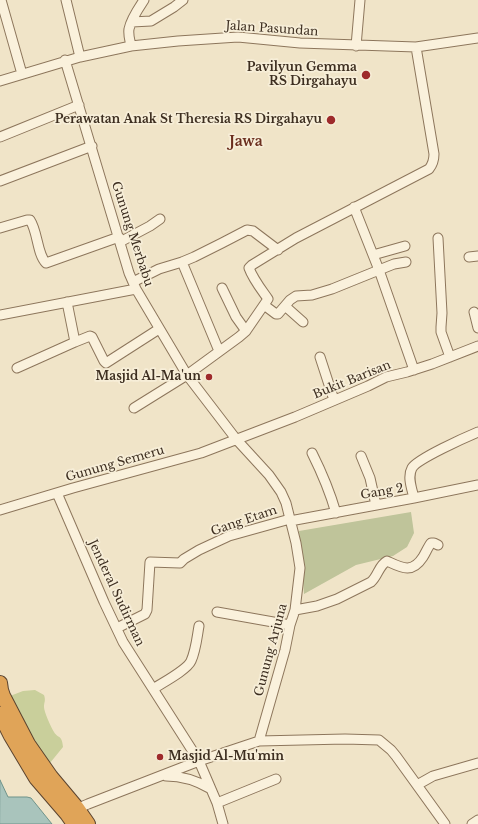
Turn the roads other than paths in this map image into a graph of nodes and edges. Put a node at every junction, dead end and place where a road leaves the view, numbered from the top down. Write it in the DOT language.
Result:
graph roads {
  1 [pos="1,0"];
  2 [pos="66,0"];
  3 [pos="144,0"];
  4 [pos="183,0"];
  5 [pos="360,0"];
  6 [pos="132,22"];
  7 [pos="478,38"];
  8 [pos="131,46"];
  9 [pos="356,46"];
  10 [pos="416,48"];
  11 [pos="80,57"];
  12 [pos="65,60"];
  13 [pos="22,74"];
  14 [pos="0,81"];
  15 [pos="79,105"];
  16 [pos="0,136"];
  17 [pos="92,146"];
  18 [pos="0,181"];
  19 [pos="354,207"];
  20 [pos="160,219"];
  21 [pos="0,228"];
  22 [pos="438,238"];
  23 [pos="120,239"];
  24 [pos="405,246"];
  25 [pos="278,250"];
  26 [pos="373,255"];
  27 [pos="182,262"];
  28 [pos="406,262"];
  29 [pos="379,270"];
  30 [pos="134,286"];
  31 [pos="222,288"];
  32 [pos="67,302"];
  33 [pos="264,305"];
  34 [pos="285,306"];
  35 [pos="474,312"];
  36 [pos="0,315"];
  37 [pos="303,322"];
  38 [pos="478,328"];
  39 [pos="159,329"];
  40 [pos="246,331"];
  41 [pos="75,342"];
  42 [pos="478,346"];
  43 [pos="219,351"];
  44 [pos="320,357"];
  45 [pos="450,357"];
  46 [pos="17,368"];
  47 [pos="414,370"];
  48 [pos="187,375"];
  49 [pos="334,400"];
  50 [pos="134,408"];
  51 [pos="478,432"];
  52 [pos="236,439"];
  53 [pos="312,453"];
  54 [pos="361,456"];
  55 [pos="478,485"];
  56 [pos="57,493"];
  57 [pos="414,498"];
  58 [pos="376,505"];
  59 [pos="0,510"];
  60 [pos="336,513"];
  61 [pos="290,520"];
  62 [pos="438,545"];
  63 [pos="295,610"];
  64 [pos="217,612"];
  65 [pos="290,625"];
  66 [pos="199,626"];
  67 [pos="117,628"];
  68 [pos="0,682"];
  69 [pos="153,689"];
  70 [pos="0,714"];
  71 [pos="259,741"];
  72 [pos="199,761"];
  73 [pos="478,763"];
  74 [pos="162,776"];
  75 [pos="276,779"];
  76 [pos="417,785"];
  77 [pos="210,788"];
  78 [pos="217,804"];
  79 [pos="73,815"];
  80 [pos="478,820"];
  81 [pos="88,824"];
  82 [pos="223,824"];
  83 [pos="445,824"];
  84 [pos="472,824"];
  1 -- 13 [label="street"];
  2 -- 11 [label="street"];
  3 -- 6 [label="street"];
  4 -- 6 [label="street"];
  5 -- 9 [label="street"];
  6 -- 8 [label="street"];
  7 -- 10 [label="street, Jalan Pasundan"];
  8 -- 9 [label="street, Jalan Pasundan"];
  8 -- 11 [label="street, Jalan Pasundan"];
  9 -- 10 [label="street, Jalan Pasundan"];
  10 -- 19 [label="street"];
  11 -- 12 [label="street, Jalan Pasundan"];
  12 -- 13 [label="street, Jalan Pasundan"];
  12 -- 15 [label="street, Gunung Merbabu"];
  13 -- 14 [label="street, Jalan Pasundan"];
  15 -- 16 [label="street"];
  15 -- 17 [label="street, Gunung Merbabu"];
  17 -- 18 [label="street"];
  17 -- 23 [label="street, Gunung Merbabu"];
  19 -- 25 [label="street"];
  19 -- 26 [label="street"];
  20 -- 23 [label="street"];
  21 -- 23 [label="street"];
  22 -- 45 [label="street"];
  23 -- 30 [label="street, Gunung Merbabu"];
  24 -- 26 [label="street"];
  25 -- 27 [label="street"];
  25 -- 33 [label="street"];
  26 -- 29 [label="street"];
  27 -- 30 [label="street"];
  27 -- 43 [label="street"];
  28 -- 29 [label="street"];
  29 -- 34 [label="street"];
  29 -- 47 [label="street"];
  30 -- 32 [label="street"];
  30 -- 39 [label="street, Gunung Merbabu"];
  31 -- 40 [label="street"];
  32 -- 36 [label="street"];
  32 -- 41 [label="street"];
  33 -- 34 [label="street"];
  33 -- 40 [label="street"];
  34 -- 37 [label="street"];
  35 -- 38 [label="street"];
  39 -- 41 [label="street"];
  39 -- 48 [label="street, Gunung Merbabu"];
  40 -- 43 [label="street"];
  41 -- 46 [label="street"];
  42 -- 45 [label="street, Bukit Barisan"];
  43 -- 48 [label="street"];
  44 -- 49 [label="street"];
  45 -- 47 [label="street, Bukit Barisan"];
  47 -- 49 [label="street, Bukit Barisan"];
  48 -- 50 [label="street"];
  48 -- 52 [label="street, Gunung Merbabu"];
  49 -- 52 [label="street, Bukit Barisan"];
  51 -- 57 [label="street"];
  52 -- 56 [label="street, Gunung Semeru"];
  52 -- 61 [label="street, Gunung Arjuna"];
  53 -- 60 [label="street"];
  54 -- 58 [label="street"];
  55 -- 57 [label="street, Gang 2"];
  56 -- 59 [label="street, Gunung Semeru"];
  56 -- 67 [label="street, Jenderal Sudirman"];
  57 -- 58 [label="street, Gang 2"];
  58 -- 60 [label="street, Gang 2"];
  60 -- 61 [label="street, Gang 2"];
  61 -- 63 [label="street, Gunung Arjuna"];
  61 -- 67 [label="street, Gang Etam"];
  62 -- 63 [label="street"];
  63 -- 65 [label="street, Gunung Arjuna"];
  64 -- 65 [label="street"];
  65 -- 71 [label="street, Gunung Arjuna"];
  66 -- 69 [label="street"];
  67 -- 69 [label="street, Jenderal Sudirman"];
  68 -- 79 [label="highway"];
  69 -- 72 [label="street, Jenderal Sudirman"];
  70 -- 79 [label="highway"];
  71 -- 72 [label="street"];
  71 -- 76 [label="street"];
  72 -- 74 [label="street"];
  72 -- 77 [label="street, Jenderal Sudirman"];
  73 -- 76 [label="street"];
  74 -- 77 [label="street"];
  74 -- 79 [label="street"];
  75 -- 78 [label="street"];
  76 -- 83 [label="street"];
  77 -- 78 [label="street, Jenderal Sudirman"];
  78 -- 82 [label="street, Jenderal Sudirman"];
  79 -- 81 [label="highway"];
  80 -- 84 [label="street"];
}
